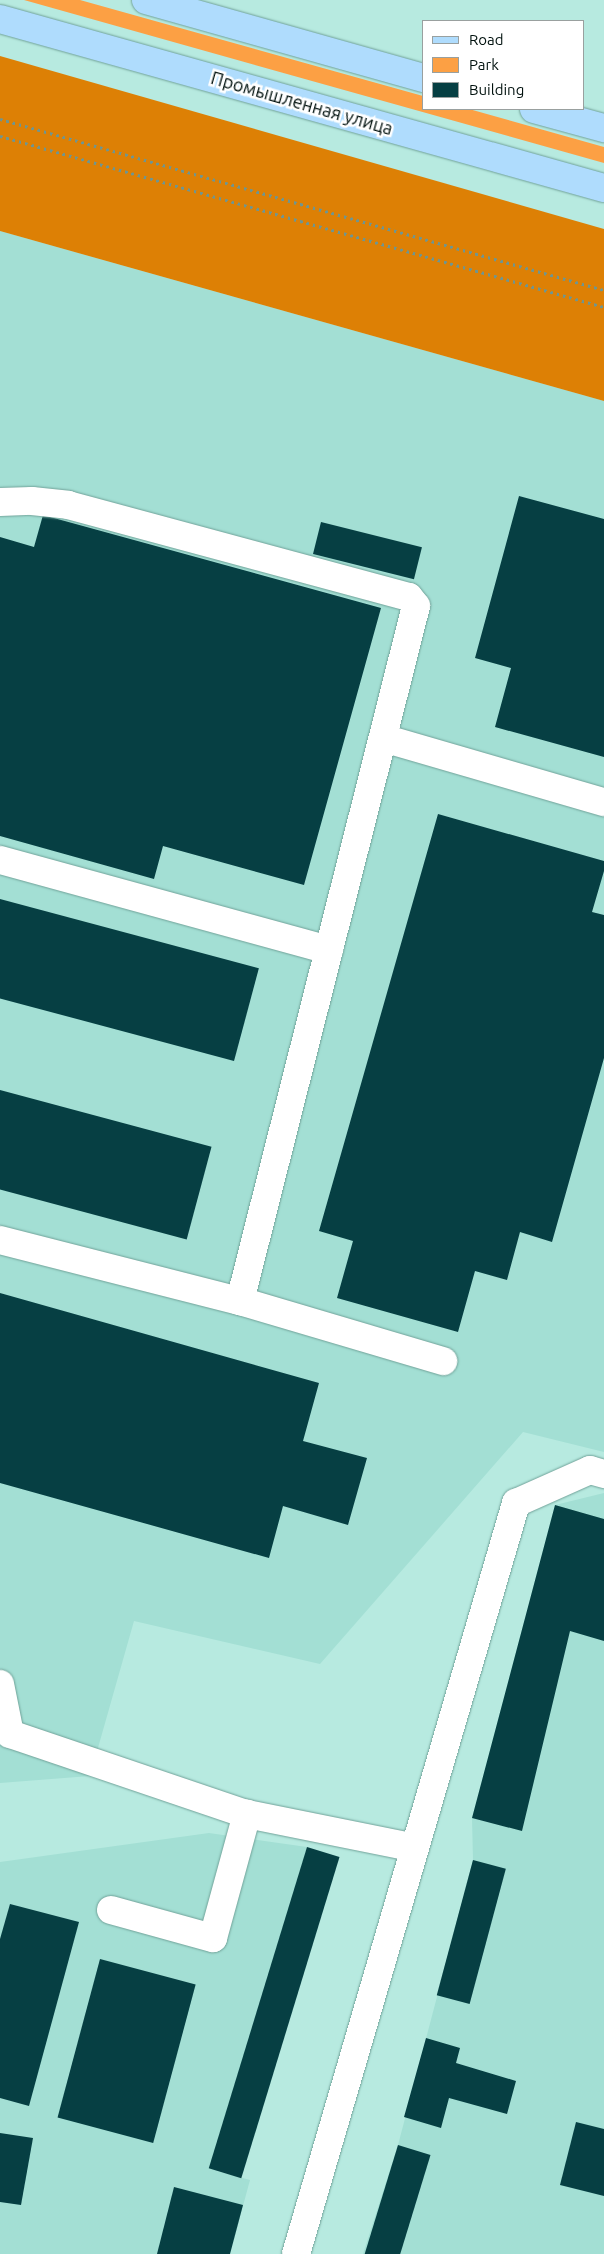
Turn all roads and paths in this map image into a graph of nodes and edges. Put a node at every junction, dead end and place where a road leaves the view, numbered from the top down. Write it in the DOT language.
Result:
graph roads {
  1 [pos="146,0"];
  2 [pos="0,19"];
  3 [pos="422,78"];
  4 [pos="538,110"];
  5 [pos="0,119"];
  6 [pos="604,128"];
  7 [pos="0,136"];
  8 [pos="604,188"];
  9 [pos="604,290"];
  10 [pos="604,307"];
  11 [pos="0,502"];
  12 [pos="383,738"];
  13 [pos="604,802"];
  14 [pos="0,860"];
  15 [pos="328,950"];
  16 [pos="0,1240"];
  17 [pos="240,1301"];
  18 [pos="443,1361"];
  19 [pos="604,1474"];
  20 [pos="0,1684"];
  21 [pos="247,1814"];
  22 [pos="415,1848"];
  23 [pos="111,1910"];
  24 [pos="296,2254"];
  1 -- 3 [label="main road"];
  2 -- 8 [label="main road, Промышленная улица"];
  4 -- 6 [label="main road"];
  5 -- 9 [label="path"];
  7 -- 10 [label="path"];
  11 -- 12 [label="lane"];
  12 -- 13 [label="lane"];
  12 -- 15 [label="lane"];
  14 -- 15 [label="lane"];
  15 -- 17 [label="lane"];
  16 -- 17 [label="lane"];
  17 -- 18 [label="lane"];
  19 -- 22 [label="lane"];
  20 -- 21 [label="lane"];
  21 -- 22 [label="lane"];
  21 -- 23 [label="lane"];
  22 -- 24 [label="lane"];
}
